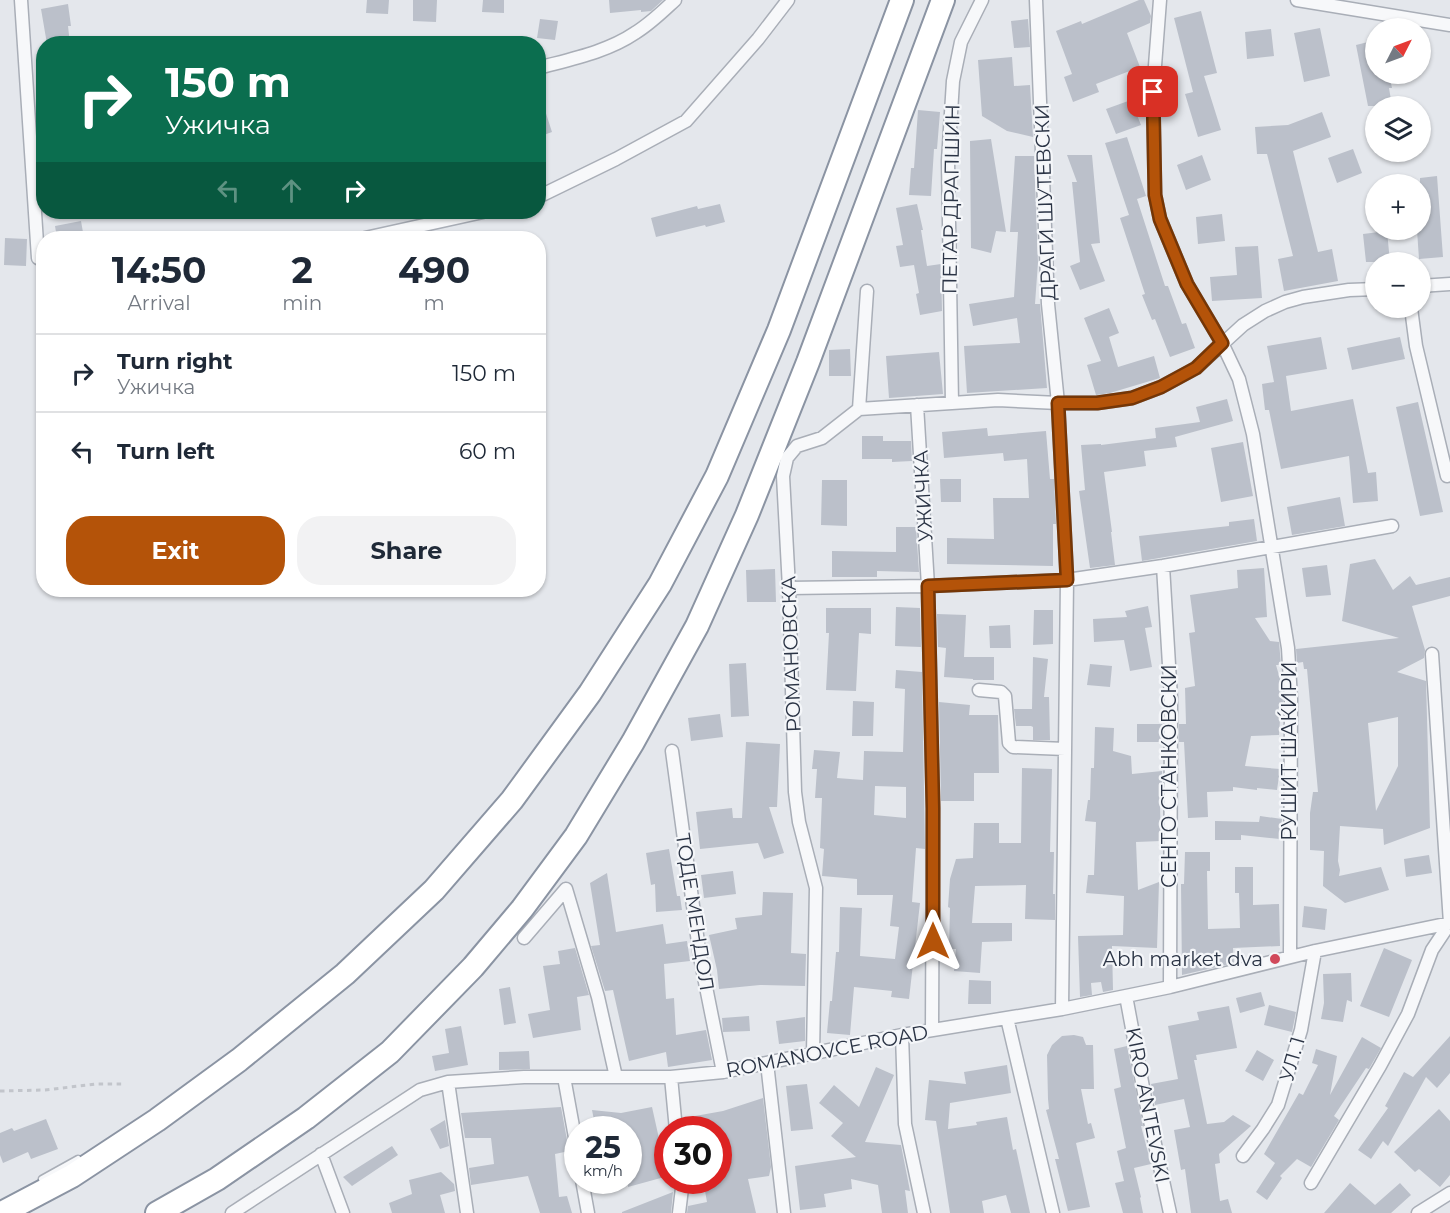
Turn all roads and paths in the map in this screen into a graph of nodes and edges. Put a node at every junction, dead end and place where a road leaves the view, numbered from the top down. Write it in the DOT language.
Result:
graph roads {
  1 [pos="21,0"];
  2 [pos="675,0"];
  3 [pos="788,0"];
  4 [pos="902,0"];
  5 [pos="982,0"];
  6 [pos="1036,0"];
  7 [pos="1160,0"];
  8 [pos="1297,0"];
  9 [pos="943,1"];
  10 [pos="1450,25"];
  11 [pos="546,66"];
  12 [pos="546,193"];
  13 [pos="451,219"];
  14 [pos="36,231"];
  15 [pos="397,231"];
  16 [pos="1450,284"];
  17 [pos="1431,285"];
  18 [pos="1365,289"];
  19 [pos="867,291"];
  20 [pos="1413,318"];
  21 [pos="1222,343"];
  22 [pos="952,403"];
  23 [pos="1058,403"];
  24 [pos="917,405"];
  25 [pos="859,409"];
  26 [pos="1447,476"];
  27 [pos="1392,526"];
  28 [pos="1272,547"];
  29 [pos="1163,566"];
  30 [pos="1067,580"];
  31 [pos="928,586"];
  32 [pos="789,588"];
  33 [pos="1432,654"];
  34 [pos="979,690"];
  35 [pos="1065,749"];
  36 [pos="672,752"];
  37 [pos="1450,923"];
  38 [pos="524,938"];
  39 [pos="1315,951"];
  40 [pos="1290,957"];
  41 [pos="1170,987"];
  42 [pos="1126,996"];
  43 [pos="1062,1009"];
  44 [pos="1006,1018"];
  45 [pos="932,1030"];
  46 [pos="902,1035"];
  47 [pos="813,1054"];
  48 [pos="239,1060"];
  49 [pos="767,1063"];
  50 [pos="723,1072"];
  51 [pos="564,1077"];
  52 [pos="616,1077"];
  53 [pos="671,1077"];
  54 [pos="448,1082"];
  55 [pos="122,1084"];
  56 [pos="0,1091"];
  57 [pos="171,1101"];
  58 [pos="571,1116"];
  59 [pos="675,1116"];
  60 [pos="321,1154"];
  61 [pos="1243,1156"];
  62 [pos="81,1158"];
  63 [pos="40,1180"];
  64 [pos="1311,1183"];
  65 [pos="1450,1193"];
  66 [pos="585,1194"];
  67 [pos="681,1194"];
  68 [pos="2,1213"];
  69 [pos="157,1213"];
  70 [pos="232,1213"];
  71 [pos="343,1213"];
  72 [pos="467,1213"];
  73 [pos="588,1213"];
  74 [pos="679,1213"];
  75 [pos="784,1213"];
  76 [pos="924,1213"];
  77 [pos="1053,1213"];
  78 [pos="1170,1213"];
  79 [pos="1418,1213"];
  1 -- 14 [label="street"];
  2 -- 11 [label="street"];
  3 -- 12 [label="street"];
  4 -- 48 [label="highway"];
  5 -- 22 [label="street, ПЕТАР ДРАПШИН"];
  6 -- 23 [label="street, ДРАГИ ШУТЕВСКИ"];
  7 -- 21 [label="street, РУШИТ ШАЌИРИ"];
  8 -- 10 [label="street"];
  9 -- 69 [label="highway"];
  13 -- 15 [label="street"];
  16 -- 17 [label="street"];
  18 -- 21 [label="street"];
  19 -- 25 [label="street"];
  20 -- 26 [label="street"];
  21 -- 23 [label="street"];
  21 -- 28 [label="street, РУШИТ ШАЌИРИ"];
  22 -- 23 [label="street"];
  22 -- 24 [label="street"];
  23 -- 30 [label="street, ДРАГИ ШУТЕВСКИ"];
  24 -- 25 [label="street"];
  24 -- 31 [label="street, УЖИЧКА"];
  25 -- 32 [label="street, РОМАНОВСКА"];
  27 -- 28 [label="street"];
  28 -- 29 [label="street"];
  28 -- 40 [label="street, РУШИТ ШАЌИРИ"];
  29 -- 30 [label="street"];
  29 -- 41 [label="street, СЕНТО СТАНКОВСКИ"];
  30 -- 31 [label="street"];
  30 -- 35 [label="street, ДРАГИ ШУТЕВСКИ"];
  31 -- 32 [label="street"];
  31 -- 45 [label="street, УЖИЧКА"];
  32 -- 47 [label="street, РОМАНОВСКА"];
  33 -- 37 [label="street"];
  34 -- 35 [label="street"];
  35 -- 43 [label="street, ДРАГИ ШУТЕВСКИ"];
  36 -- 50 [label="street, ТОДЕ МЕНДОЛ"];
  37 -- 39 [label="street, ROMANOVCE ROAD"];
  37 -- 64 [label="street"];
  38 -- 52 [label="street"];
  39 -- 40 [label="street, ROMANOVCE ROAD"];
  39 -- 61 [label="street, УЛ. 1"];
  40 -- 41 [label="street, ROMANOVCE ROAD"];
  41 -- 42 [label="street, ROMANOVCE ROAD"];
  42 -- 43 [label="street, ROMANOVCE ROAD"];
  42 -- 78 [label="street, KIRO ANTEVSKI"];
  43 -- 44 [label="street, ROMANOVCE ROAD"];
  44 -- 45 [label="street, ROMANOVCE ROAD"];
  44 -- 77 [label="street"];
  45 -- 46 [label="street, ROMANOVCE ROAD"];
  46 -- 47 [label="street, ROMANOVCE ROAD"];
  46 -- 76 [label="street"];
  47 -- 49 [label="street, ROMANOVCE ROAD"];
  48 -- 57 [label="lane"];
  48 -- 68 [label="highway"];
  49 -- 50 [label="street, ROMANOVCE ROAD"];
  49 -- 75 [label="street"];
  50 -- 53 [label="street, ROMANOVCE ROAD"];
  51 -- 52 [label="street, ROMANOVCE ROAD"];
  51 -- 54 [label="street, ROMANOVCE ROAD"];
  51 -- 58 [label="street"];
  52 -- 53 [label="street, ROMANOVCE ROAD"];
  53 -- 59 [label="street"];
  54 -- 60 [label="street, ROMANOVCE ROAD"];
  54 -- 72 [label="street"];
  55 -- 56 [label="path"];
  60 -- 70 [label="street, ROMANOVCE ROAD"];
  60 -- 71 [label="street"];
  62 -- 63 [label="lane"];
  65 -- 79 [label="street"];
  66 -- 73 [label="street"];
  67 -- 74 [label="street"];
}
